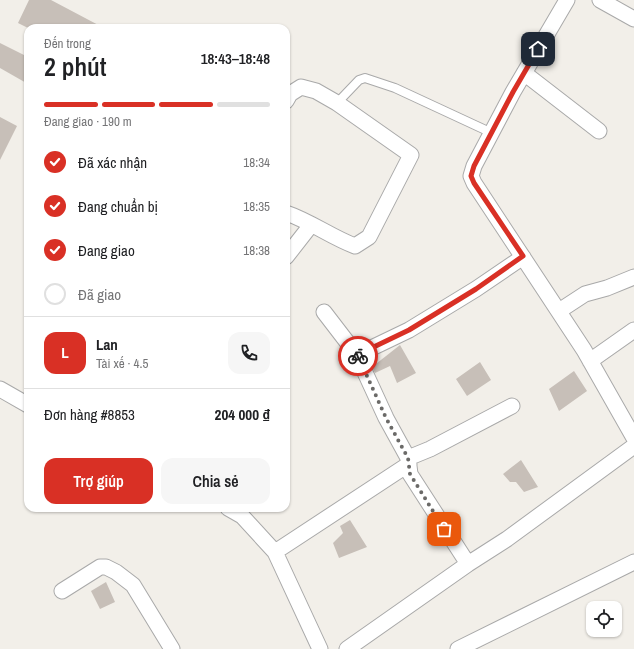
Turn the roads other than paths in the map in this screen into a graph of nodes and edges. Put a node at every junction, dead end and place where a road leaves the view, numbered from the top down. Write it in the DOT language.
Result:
graph roads {
  1 [pos="567,0"];
  2 [pos="600,0"];
  3 [pos="634,19"];
  4 [pos="524,74"];
  5 [pos="290,94"];
  6 [pos="337,104"];
  7 [pos="599,131"];
  8 [pos="492,133"];
  9 [pos="290,214"];
  10 [pos="311,225"];
  11 [pos="290,252"];
  12 [pos="523,256"];
  13 [pos="634,277"];
  14 [pos="559,311"];
  15 [pos="324,312"];
  16 [pos="634,330"];
  17 [pos="357,355"];
  18 [pos="590,361"];
  19 [pos="0,389"];
  20 [pos="24,403"];
  21 [pos="512,406"];
  22 [pos="634,438"];
  23 [pos="634,446"];
  24 [pos="409,461"];
  25 [pos="235,512"];
  26 [pos="275,552"];
  27 [pos="634,562"];
  28 [pos="468,564"];
  29 [pos="62,591"];
  30 [pos="172,649"];
  31 [pos="320,649"];
  32 [pos="347,649"];
  33 [pos="458,649"];
  1 -- 4 [label="street"];
  2 -- 3 [label="street"];
  4 -- 7 [label="street"];
  4 -- 8 [label="street"];
  5 -- 6 [label="street"];
  6 -- 8 [label="lane"];
  6 -- 10 [label="street"];
  8 -- 12 [label="street"];
  9 -- 10 [label="street"];
  10 -- 11 [label="street"];
  12 -- 14 [label="street"];
  12 -- 17 [label="street"];
  13 -- 14 [label="street"];
  14 -- 18 [label="street"];
  15 -- 17 [label="street"];
  16 -- 18 [label="street"];
  17 -- 24 [label="street"];
  18 -- 22 [label="street"];
  19 -- 20 [label="street"];
  21 -- 24 [label="street"];
  23 -- 28 [label="street"];
  24 -- 26 [label="street"];
  24 -- 28 [label="street"];
  25 -- 26 [label="street"];
  26 -- 31 [label="street"];
  27 -- 33 [label="street"];
  28 -- 32 [label="street"];
  29 -- 30 [label="street"];
}
